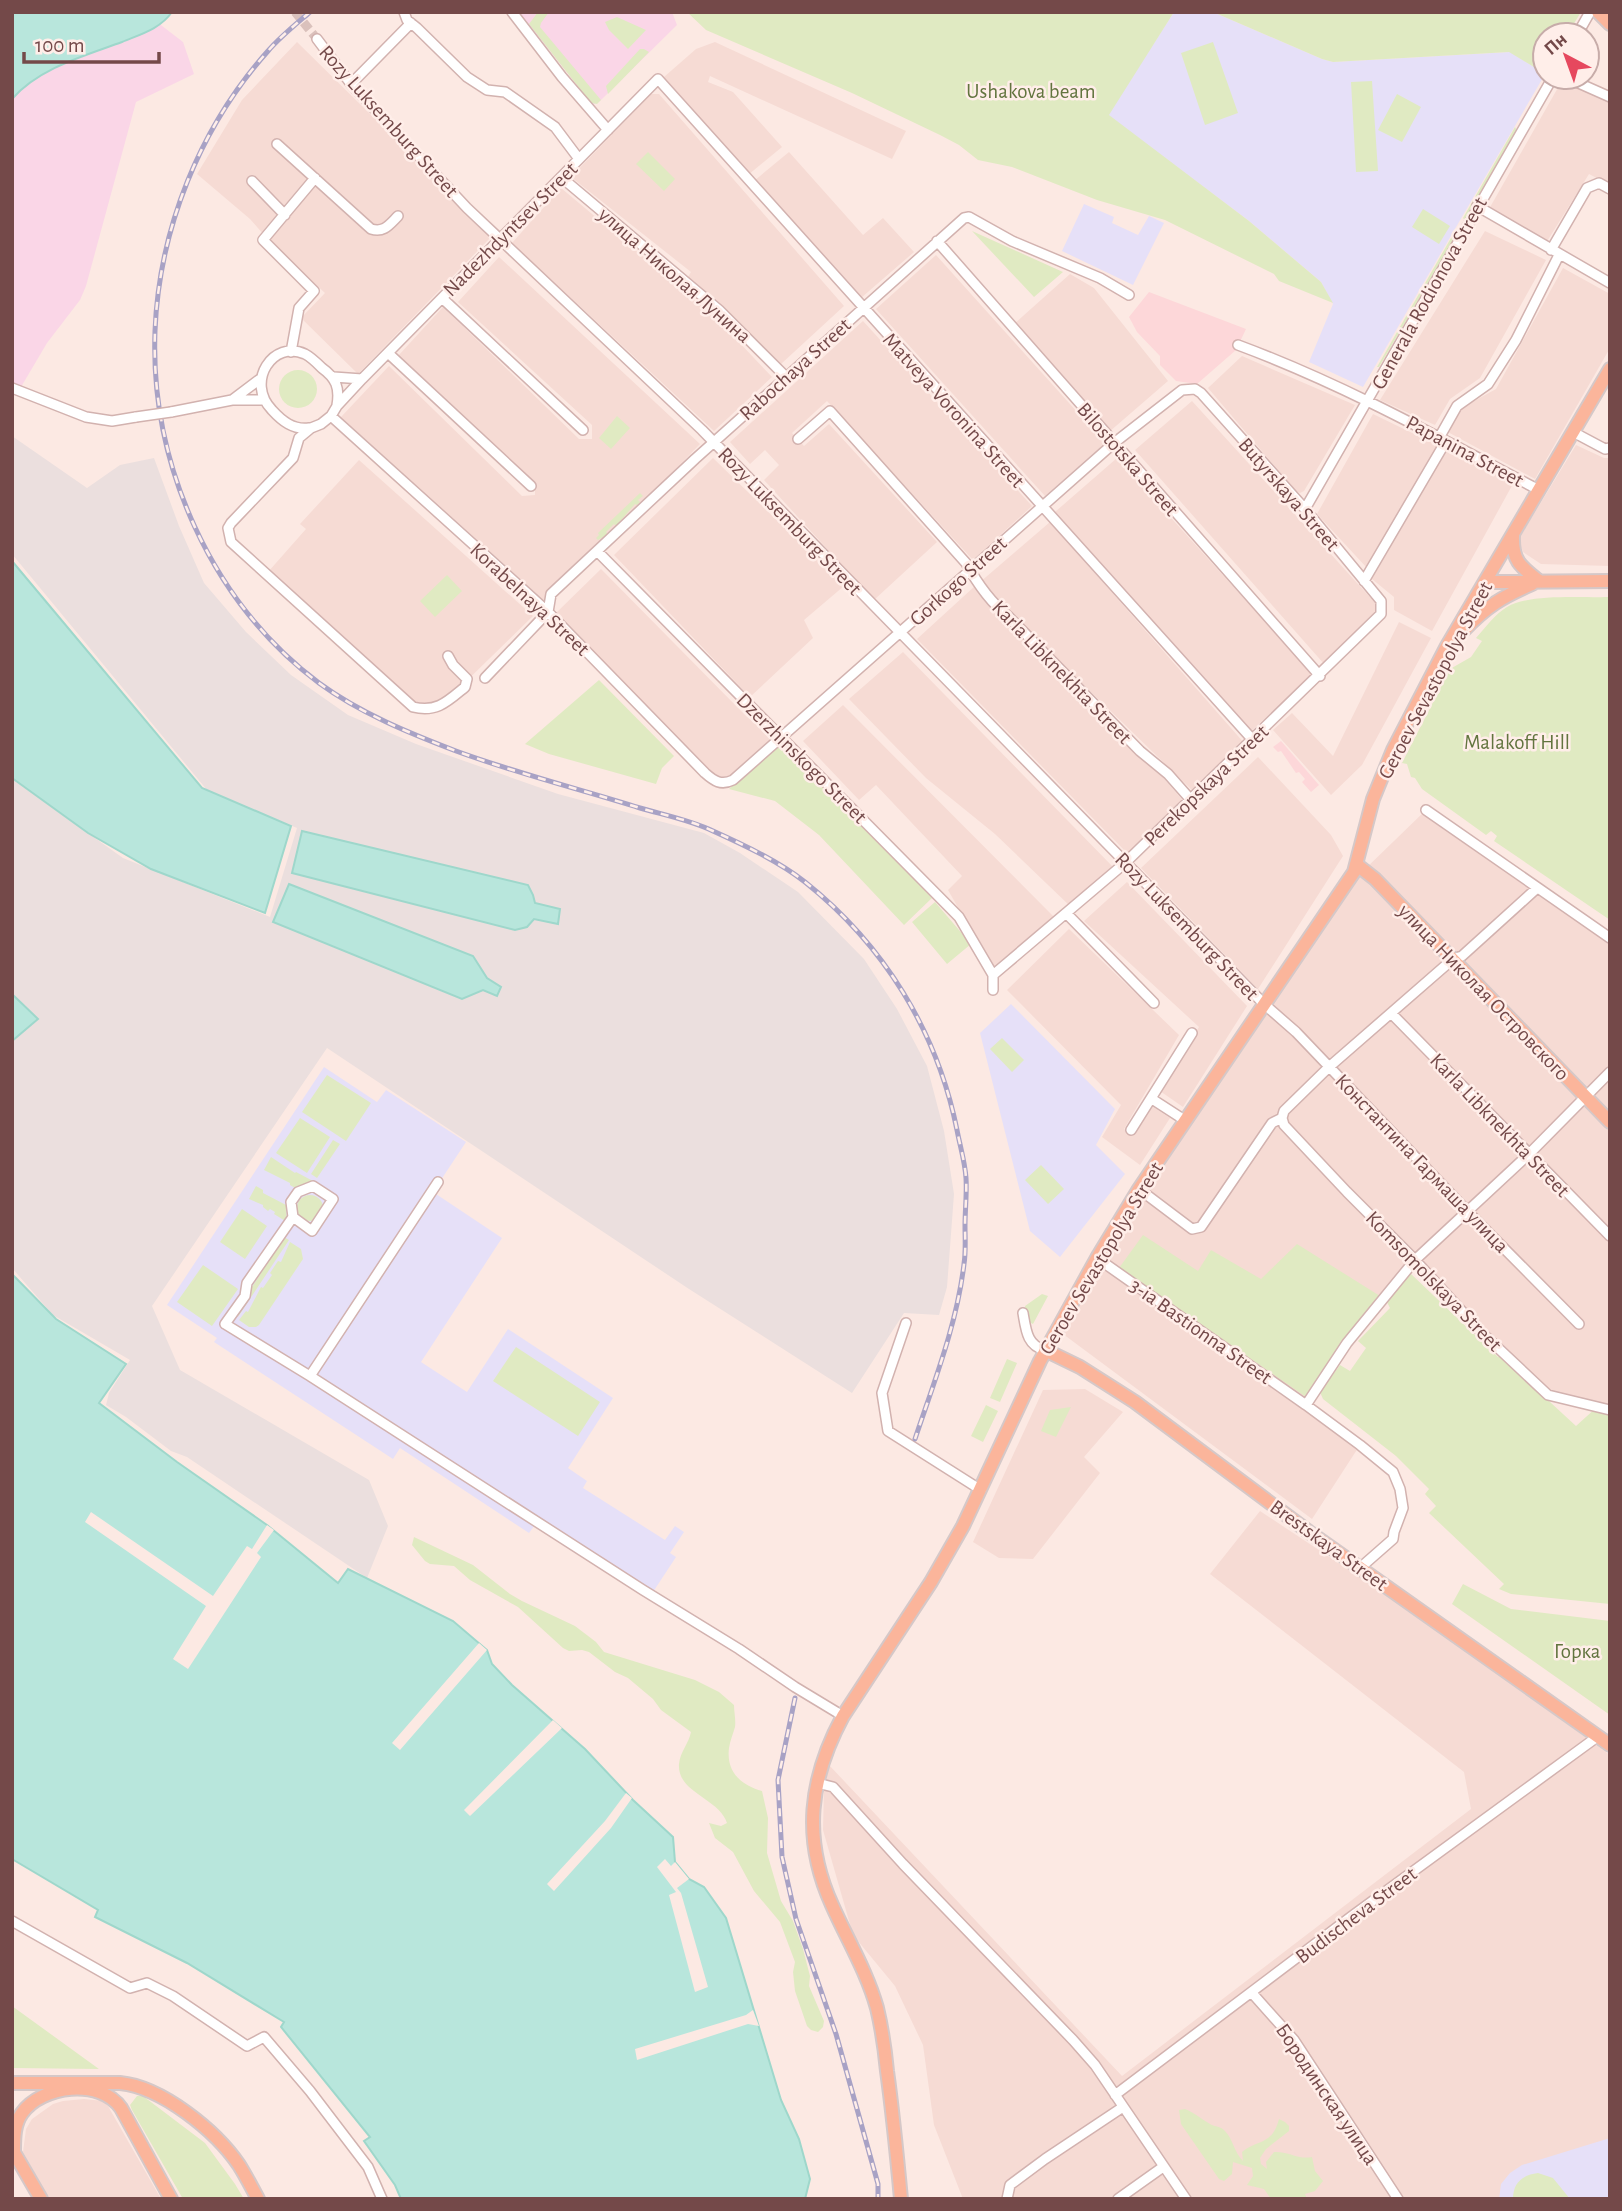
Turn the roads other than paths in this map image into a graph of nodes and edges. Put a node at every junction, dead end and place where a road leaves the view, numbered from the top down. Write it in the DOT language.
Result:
graph roads {
  1 [pos="404,12"];
  2 [pos="512,12"];
  3 [pos="1598,12"];
  4 [pos="411,23"];
  5 [pos="1610,24"];
  6 [pos="317,39"];
  7 [pos="658,79"];
  8 [pos="351,84"];
  9 [pos="1545,91"];
  10 [pos="608,130"];
  11 [pos="277,144"];
  12 [pos="579,159"];
  13 [pos="561,177"];
  14 [pos="315,178"];
  15 [pos="252,180"];
  16 [pos="1610,189"];
  17 [pos="1477,206"];
  18 [pos="285,215"];
  19 [pos="398,216"];
  20 [pos="500,239"];
  21 [pos="937,241"];
  22 [pos="1555,252"];
  23 [pos="1610,283"];
  24 [pos="1129,295"];
  25 [pos="442,298"];
  26 [pos="862,308"];
  27 [pos="1238,345"];
  28 [pos="291,352"];
  29 [pos="388,353"];
  30 [pos="1610,369"];
  31 [pos="334,377"];
  32 [pos="786,377"];
  33 [pos="260,379"];
  34 [pos="362,379"];
  35 [pos="12,388"];
  36 [pos="1195,389"];
  37 [pos="232,400"];
  38 [pos="263,400"];
  39 [pos="1369,401"];
  40 [pos="337,406"];
  41 [pos="331,416"];
  42 [pos="289,424"];
  43 [pos="311,428"];
  44 [pos="583,430"];
  45 [pos="1573,432"];
  46 [pos="299,438"];
  47 [pos="798,439"];
  48 [pos="1443,440"];
  49 [pos="714,443"];
  50 [pos="1114,443"];
  51 [pos="1610,448"];
  52 [pos="531,486"];
  53 [pos="1539,490"];
  54 [pos="1042,507"];
  55 [pos="1305,509"];
  56 [pos="1513,536"];
  57 [pos="597,551"];
  58 [pos="970,570"];
  59 [pos="1364,581"];
  60 [pos="1539,581"];
  61 [pos="1610,581"];
  62 [pos="1487,582"];
  63 [pos="1381,601"];
  64 [pos="548,612"];
  65 [pos="899,633"];
  66 [pos="1447,646"];
  67 [pos="448,656"];
  68 [pos="1320,676"];
  69 [pos="485,678"];
  70 [pos="781,736"];
  71 [pos="1252,739"];
  72 [pos="725,783"];
  73 [pos="1191,800"];
  74 [pos="1426,810"];
  75 [pos="1125,863"];
  76 [pos="1356,864"];
  77 [pos="1536,888"];
  78 [pos="1066,913"];
  79 [pos="1610,938"];
  80 [pos="1453,959"];
  81 [pos="993,975"];
  82 [pos="993,990"];
  83 [pos="1154,1003"];
  84 [pos="1264,1004"];
  85 [pos="1391,1013"];
  86 [pos="1192,1033"];
  87 [pos="1329,1067"];
  88 [pos="1610,1072"];
  89 [pos="1585,1096"];
  90 [pos="1152,1099"];
  91 [pos="1282,1118"];
  92 [pos="1186,1121"];
  93 [pos="1610,1122"];
  94 [pos="1131,1130"];
  95 [pos="1529,1154"];
  96 [pos="438,1182"];
  97 [pos="1139,1189"];
  98 [pos="1467,1211"];
  99 [pos="293,1217"];
  100 [pos="1610,1236"];
  101 [pos="1097,1258"];
  102 [pos="1415,1260"];
  103 [pos="1023,1313"];
  104 [pos="906,1322"];
  105 [pos="1579,1324"];
  106 [pos="1045,1350"];
  107 [pos="310,1376"];
  108 [pos="1306,1405"];
  109 [pos="1610,1410"];
  110 [pos="981,1490"];
  111 [pos="1360,1568"];
  112 [pos="843,1716"];
  113 [pos="1597,1737"];
  114 [pos="1610,1745"];
  115 [pos="817,1783"];
  116 [pos="12,1921"];
  117 [pos="1252,1993"];
  118 [pos="12,2083"];
  119 [pos="52,2084"];
  120 [pos="12,2094"];
  121 [pos="1115,2095"];
  122 [pos="1123,2107"];
  123 [pos="13,2150"];
  124 [pos="1163,2167"];
  125 [pos="41,2199"];
  126 [pos="171,2199"];
  127 [pos="258,2199"];
  128 [pos="382,2199"];
  129 [pos="901,2199"];
  130 [pos="1007,2199"];
  131 [pos="1118,2199"];
  132 [pos="1186,2199"];
  133 [pos="1398,2199"];
  1 -- 4 [label="street"];
  2 -- 10 [label="street"];
  3 -- 5 [label="main road"];
  4 -- 8 [label="street"];
  4 -- 12 [label="street"];
  6 -- 8 [label="street, Rozy Luksemburg Street"];
  7 -- 10 [label="street, Nadezhdyntsev Street"];
  7 -- 26 [label="street, Matveya Voronina Street"];
  8 -- 20 [label="street, Rozy Luksemburg Street"];
  9 -- 17 [label="street, Generala Rodionova Street"];
  10 -- 12 [label="street, Nadezhdyntsev Street"];
  11 -- 14 [label="street"];
  12 -- 13 [label="street, Nadezhdyntsev Street"];
  13 -- 20 [label="street, Nadezhdyntsev Street"];
  13 -- 32 [label="street, улица Николая Лунина"];
  14 -- 18 [label="street"];
  14 -- 19 [label="street"];
  15 -- 18 [label="street"];
  16 -- 22 [label="street"];
  17 -- 22 [label="street"];
  17 -- 39 [label="street, Generala Rodionova Street"];
  18 -- 28 [label="street"];
  20 -- 25 [label="street, Nadezhdyntsev Street"];
  20 -- 49 [label="street, Rozy Luksemburg Street"];
  21 -- 24 [label="street, Rabochaya Street"];
  21 -- 26 [label="street, Rabochaya Street"];
  21 -- 50 [label="street, Bilostotska Street"];
  22 -- 23 [label="street"];
  22 -- 48 [label="street"];
  25 -- 29 [label="street, Nadezhdyntsev Street"];
  25 -- 44 [label="street"];
  26 -- 32 [label="street, Rabochaya Street"];
  26 -- 54 [label="street, Matveya Voronina Street"];
  27 -- 39 [label="street, Papanina Street"];
  28 -- 31 [label="street"];
  28 -- 33 [label="street"];
  29 -- 34 [label="street, Nadezhdyntsev Street"];
  29 -- 52 [label="street"];
  30 -- 45 [label="main road, Geroev Sevastopolya Street"];
  31 -- 34 [label="street"];
  31 -- 40 [label="street"];
  32 -- 49 [label="street, Rabochaya Street"];
  33 -- 37 [label="street"];
  33 -- 38 [label="street"];
  34 -- 40 [label="street, Nadezhdyntsev Street"];
  35 -- 37 [label="street, bridge"];
  36 -- 50 [label="street, Gorkogo Street"];
  36 -- 55 [label="street, Butyrskaya Street"];
  37 -- 38 [label="street"];
  38 -- 42 [label="street"];
  39 -- 48 [label="street, Papanina Street"];
  39 -- 55 [label="street, Generala Rodionova Street"];
  40 -- 41 [label="street, Nadezhdyntsev Street"];
  41 -- 43 [label="street, Nadezhdyntsev Street"];
  41 -- 64 [label="street, Korabelnaya Street"];
  42 -- 43 [label="street"];
  42 -- 46 [label="street"];
  43 -- 46 [label="street, Nadezhdyntsev Street"];
  45 -- 51 [label="street"];
  45 -- 53 [label="main road, Geroev Sevastopolya Street"];
  46 -- 67 [label="street"];
  47 -- 58 [label="street, Karla Libknekhta Street"];
  48 -- 53 [label="street, Papanina Street"];
  48 -- 59 [label="street"];
  49 -- 57 [label="street, Rabochaya Street"];
  49 -- 65 [label="street, Rozy Luksemburg Street"];
  50 -- 54 [label="street, Gorkogo Street"];
  50 -- 68 [label="street, Bilostotska Street"];
  53 -- 56 [label="main road, Geroev Sevastopolya Street"];
  54 -- 58 [label="street, Gorkogo Street"];
  54 -- 71 [label="street, Matveya Voronina Street"];
  55 -- 59 [label="street, Butyrskaya Street"];
  56 -- 60 [label="main road"];
  56 -- 62 [label="main road, Geroev Sevastopolya Street"];
  57 -- 64 [label="street, Rabochaya Street"];
  57 -- 70 [label="street, Dzerzhinskogo Street"];
  58 -- 65 [label="street, Gorkogo Street"];
  58 -- 73 [label="street, Karla Libknekhta Street"];
  59 -- 63 [label="street, Butyrskaya Street"];
  60 -- 61 [label="main road"];
  60 -- 62 [label="main road"];
  60 -- 66 [label="main road"];
  62 -- 66 [label="main road, Geroev Sevastopolya Street"];
  63 -- 68 [label="street, Perekopskaya Street"];
  64 -- 69 [label="street, Rabochaya Street"];
  64 -- 72 [label="street, Korabelnaya Street"];
  65 -- 70 [label="street, Gorkogo Street"];
  65 -- 75 [label="street, Rozy Luksemburg Street"];
  66 -- 76 [label="main road, Geroev Sevastopolya Street"];
  68 -- 71 [label="street, Perekopskaya Street"];
  70 -- 72 [label="street, Gorkogo Street"];
  70 -- 81 [label="street, Dzerzhinskogo Street"];
  71 -- 73 [label="street, Perekopskaya Street"];
  73 -- 75 [label="street, Perekopskaya Street"];
  74 -- 77 [label="street"];
  75 -- 78 [label="street, Perekopskaya Street"];
  75 -- 84 [label="street, Rozy Luksemburg Street"];
  76 -- 80 [label="main road, улица Николая Островского"];
  76 -- 84 [label="main road, Geroev Sevastopolya Street"];
  77 -- 79 [label="street"];
  77 -- 80 [label="street"];
  78 -- 81 [label="street, Perekopskaya Street"];
  78 -- 83 [label="street"];
  80 -- 85 [label="street"];
  80 -- 89 [label="main road, улица Николая Островского"];
  81 -- 82 [label="street"];
  84 -- 87 [label="street, Константина Гармаша улица"];
  84 -- 92 [label="main road, Geroev Sevastopolya Street"];
  85 -- 87 [label="street"];
  85 -- 95 [label="street, Karla Libknekhta Street"];
  86 -- 90 [label="street"];
  87 -- 91 [label="street"];
  87 -- 98 [label="street, Константина Гармаша улица"];
  88 -- 89 [label="street"];
  89 -- 93 [label="main road, улица Николая Островского"];
  89 -- 95 [label="street"];
  90 -- 92 [label="street"];
  90 -- 94 [label="street"];
  91 -- 97 [label="street"];
  91 -- 102 [label="street, Komsomolskaya Street"];
  92 -- 97 [label="main road, Geroev Sevastopolya Street"];
  95 -- 98 [label="street"];
  95 -- 100 [label="street, Karla Libknekhta Street"];
  96 -- 107 [label="street"];
  97 -- 101 [label="main road, Geroev Sevastopolya Street"];
  98 -- 102 [label="street"];
  98 -- 105 [label="street, Константина Гармаша улица"];
  99 -- 99 [label="street"];
  99 -- 107 [label="street"];
  101 -- 106 [label="main road, Geroev Sevastopolya Street"];
  101 -- 108 [label="street, 3-ia Bastionna Street"];
  102 -- 108 [label="street"];
  102 -- 109 [label="street, Komsomolskaya Street"];
  103 -- 106 [label="street"];
  104 -- 110 [label="street"];
  106 -- 110 [label="main road, Geroev Sevastopolya Street"];
  106 -- 111 [label="main road, Brestskaya Street"];
  107 -- 112 [label="street"];
  108 -- 111 [label="street, 3-ia Bastionna Street"];
  110 -- 112 [label="main road, Geroev Sevastopolya Street"];
  111 -- 113 [label="main road, Brestskaya Street"];
  112 -- 115 [label="main road, Geroev Sevastopolya Street"];
  113 -- 114 [label="main road, Brestskaya Street"];
  113 -- 117 [label="street, Budischeva Street"];
  115 -- 121 [label="street"];
  115 -- 129 [label="main road, Geroev Sevastopolya Street"];
  116 -- 128 [label="street"];
  117 -- 121 [label="street, Budischeva Street"];
  117 -- 133 [label="street, Бородинская улица"];
  118 -- 119 [label="main road"];
  119 -- 120 [label="main road"];
  119 -- 127 [label="main road"];
  121 -- 122 [label="street"];
  122 -- 124 [label="street"];
  122 -- 130 [label="street"];
  123 -- 125 [label="main road"];
  123 -- 126 [label="main road"];
  124 -- 131 [label="street"];
  124 -- 132 [label="street"];
}
